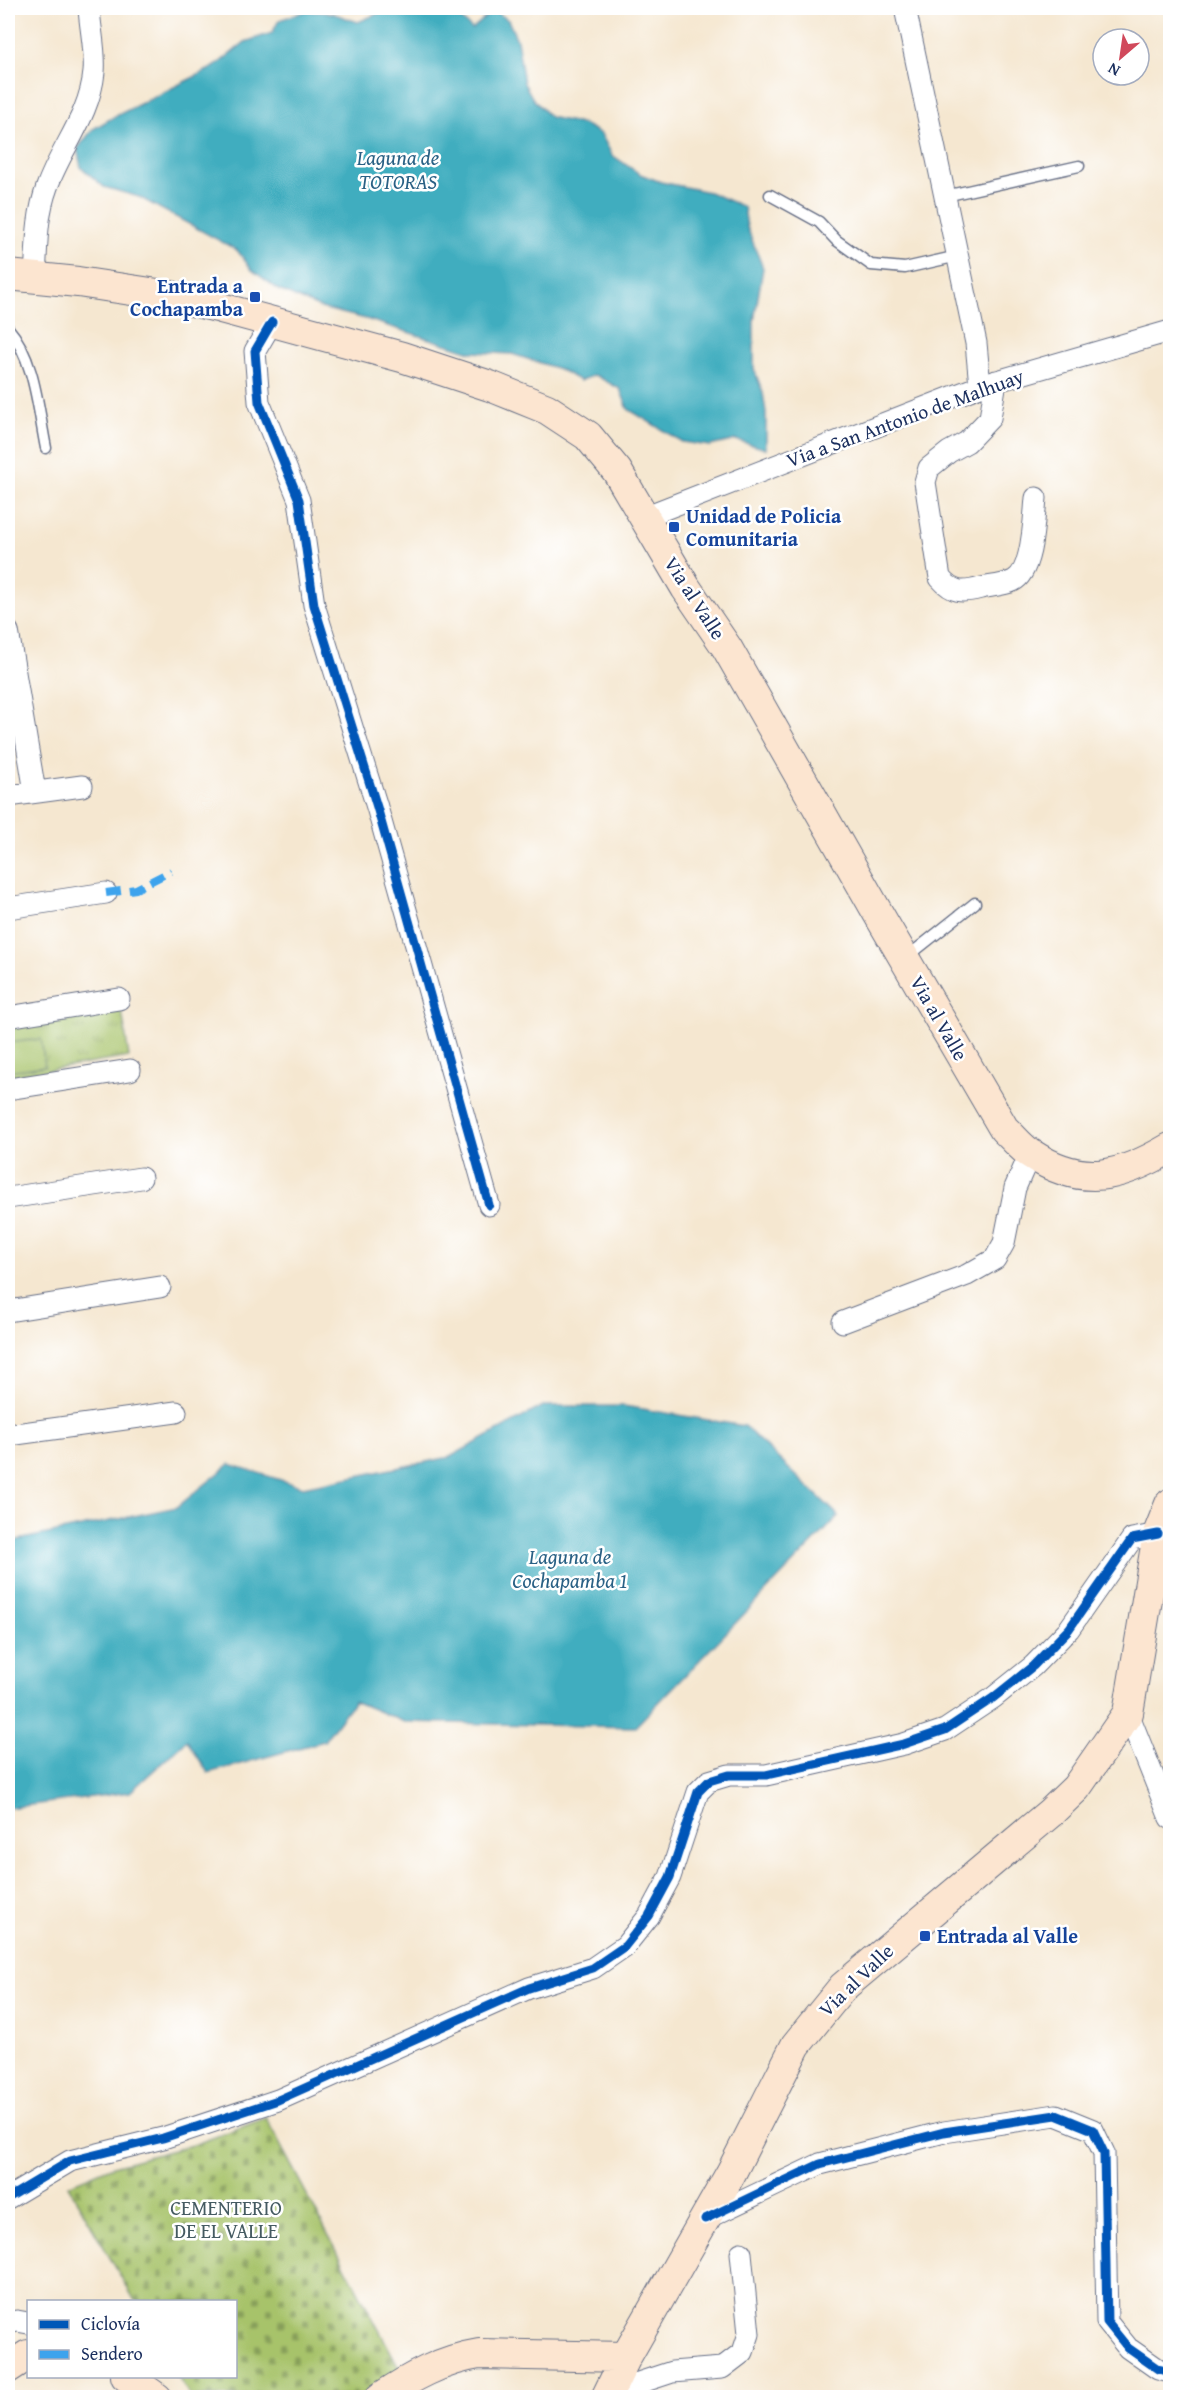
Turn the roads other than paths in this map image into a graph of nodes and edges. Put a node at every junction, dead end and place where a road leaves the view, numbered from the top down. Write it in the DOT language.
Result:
graph roads {
  1 [pos="88,8"];
  2 [pos="905,8"];
  3 [pos="1079,166"];
  4 [pos="771,195"];
  5 [pos="945,196"];
  6 [pos="958,256"];
  7 [pos="19,281"];
  8 [pos="272,322"];
  9 [pos="8,328"];
  10 [pos="1170,331"];
  11 [pos="988,384"];
  12 [pos="46,448"];
  13 [pos="1036,498"];
  14 [pos="644,517"];
  15 [pos="8,631"];
  16 [pos="82,786"];
  17 [pos="35,792"];
  18 [pos="8,796"];
  19 [pos="106,893"];
  20 [pos="975,903"];
  21 [pos="8,908"];
  22 [pos="905,960"];
  23 [pos="119,999"];
  24 [pos="8,1017"];
  25 [pos="130,1070"];
  26 [pos="8,1089"];
  27 [pos="1170,1148"];
  28 [pos="1030,1154"];
  29 [pos="141,1178"];
  30 [pos="8,1198"];
  31 [pos="489,1205"];
  32 [pos="160,1287"];
  33 [pos="8,1311"];
  34 [pos="843,1322"];
  35 [pos="176,1412"];
  36 [pos="8,1432"];
  37 [pos="1170,1504"];
  38 [pos="1158,1534"];
  39 [pos="1128,1713"];
  40 [pos="1170,1818"];
  41 [pos="8,2198"];
  42 [pos="705,2219"];
  43 [pos="741,2253"];
  44 [pos="8,2323"];
  45 [pos="27,2323"];
  46 [pos="27,2356"];
  47 [pos="626,2357"];
  48 [pos="8,2368"];
  49 [pos="1170,2372"];
  50 [pos="129,2378"];
  51 [pos="607,2395"];
  52 [pos="157,2397"];
  53 [pos="380,2397"];
  1 -- 7 [label="street"];
  2 -- 5 [label="street"];
  3 -- 5 [label="lane"];
  4 -- 6 [label="lane"];
  5 -- 6 [label="street"];
  6 -- 11 [label="street"];
  7 -- 8 [label="main road, Via al Valle"];
  8 -- 14 [label="main road, Via al Valle"];
  8 -- 31 [label="street"];
  9 -- 12 [label="lane"];
  10 -- 11 [label="street, Via a San Antonio de Malhuay"];
  11 -- 13 [label="street"];
  11 -- 14 [label="street, Via a San Antonio de Malhuay"];
  14 -- 22 [label="main road, Via al Valle"];
  15 -- 17 [label="street"];
  16 -- 17 [label="street"];
  17 -- 18 [label="street"];
  19 -- 21 [label="street"];
  20 -- 22 [label="lane"];
  22 -- 28 [label="main road, Via al Valle"];
  23 -- 24 [label="street"];
  25 -- 26 [label="street"];
  27 -- 28 [label="main road, Via al Valle"];
  28 -- 34 [label="street"];
  29 -- 30 [label="street"];
  32 -- 33 [label="street"];
  35 -- 36 [label="street"];
  37 -- 38 [label="main road, Via al Valle"];
  38 -- 39 [label="main road, Via al Valle"];
  38 -- 41 [label="street"];
  39 -- 40 [label="street"];
  39 -- 42 [label="main road, Via al Valle"];
  42 -- 47 [label="main road, Via al Valle"];
  42 -- 49 [label="street"];
  43 -- 51 [label="street"];
  44 -- 45 [label="street"];
  46 -- 48 [label="main road"];
  47 -- 51 [label="main road, Via al Valle"];
  47 -- 53 [label="main road"];
  50 -- 52 [label="main road"];
}
